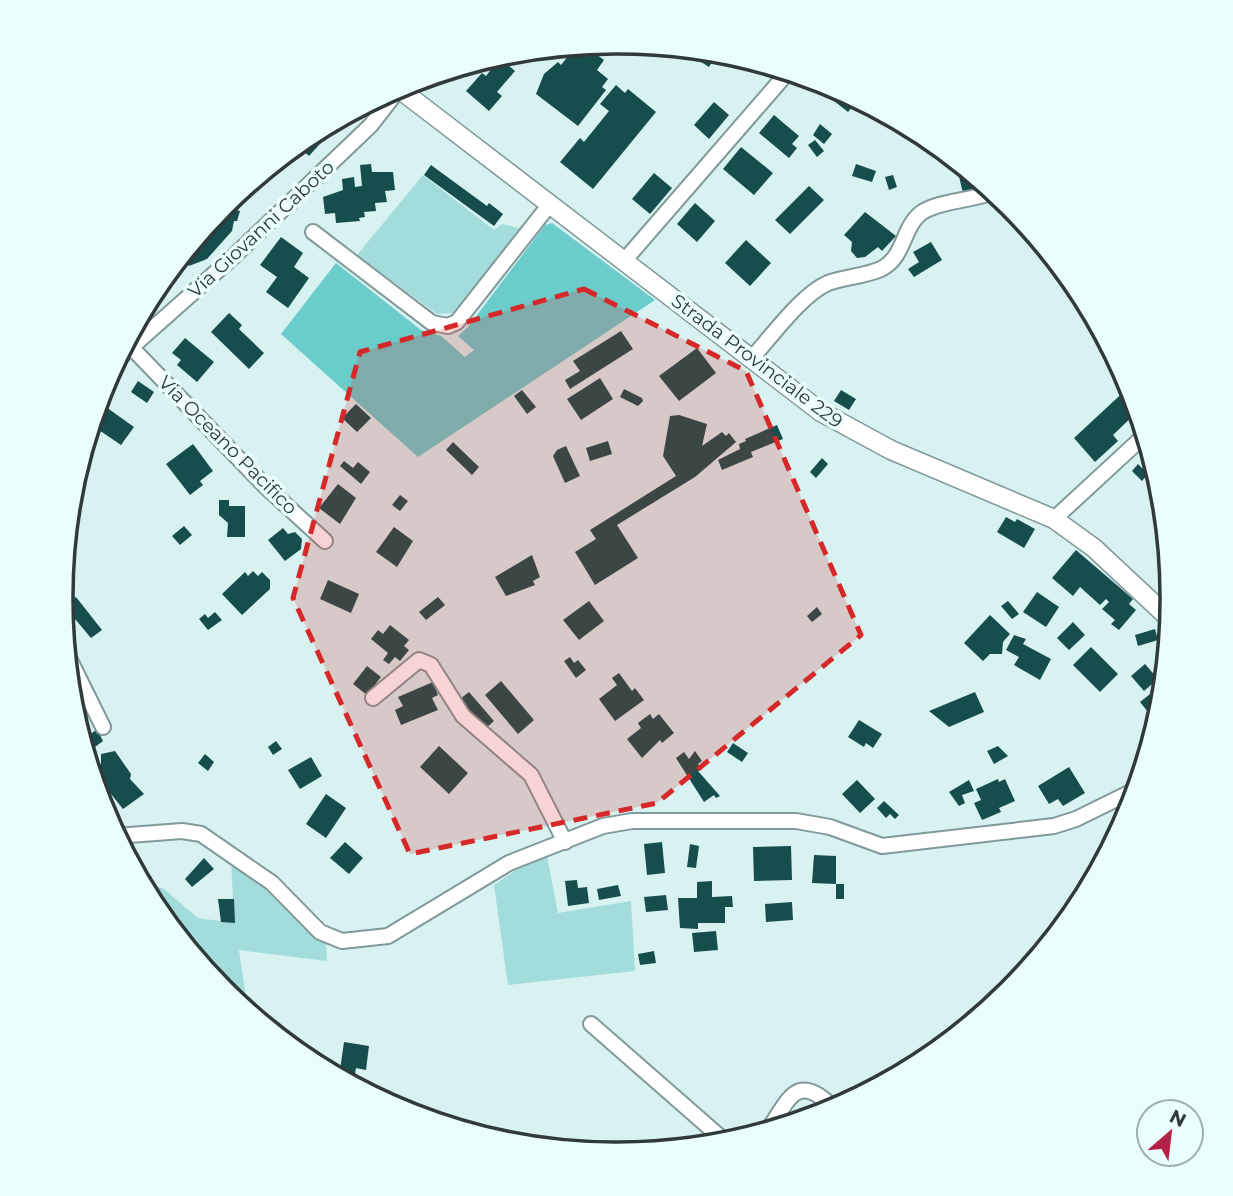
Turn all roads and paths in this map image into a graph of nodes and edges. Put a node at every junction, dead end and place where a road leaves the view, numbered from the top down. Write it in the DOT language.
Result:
graph roads {
  1 [pos="781,80"];
  2 [pos="408,96"];
  3 [pos="385,106"];
  4 [pos="982,196"];
  5 [pos="550,204"];
  6 [pos="313,232"];
  7 [pos="624,261"];
  8 [pos="137,344"];
  9 [pos="133,350"];
  10 [pos="751,359"];
  11 [pos="1137,442"];
  12 [pos="1054,519"];
  13 [pos="325,541"];
  14 [pos="1160,609"];
  15 [pos="78,677"];
  16 [pos="373,698"];
  17 [pos="103,727"];
  18 [pos="1123,796"];
  19 [pos="128,835"];
  20 [pos="565,842"];
  21 [pos="591,1024"];
  22 [pos="825,1100"];
  23 [pos="777,1117"];
  24 [pos="715,1132"];
  1 -- 7 [label="street"];
  2 -- 5 [label="street, Strada Provinciale 229"];
  3 -- 8 [label="street, Via Giovanni Caboto"];
  4 -- 10 [label="street"];
  5 -- 6 [label="street"];
  5 -- 7 [label="street, Strada Provinciale 229"];
  7 -- 10 [label="street, Strada Provinciale 229"];
  9 -- 13 [label="street, Via Oceano Pacifico"];
  10 -- 12 [label="street, Strada Provinciale 229"];
  11 -- 12 [label="street"];
  12 -- 14 [label="street, Strada Provinciale 229"];
  15 -- 17 [label="street"];
  16 -- 20 [label="street"];
  18 -- 20 [label="street"];
  19 -- 20 [label="street"];
  21 -- 24 [label="street"];
  22 -- 23 [label="street"];
}
